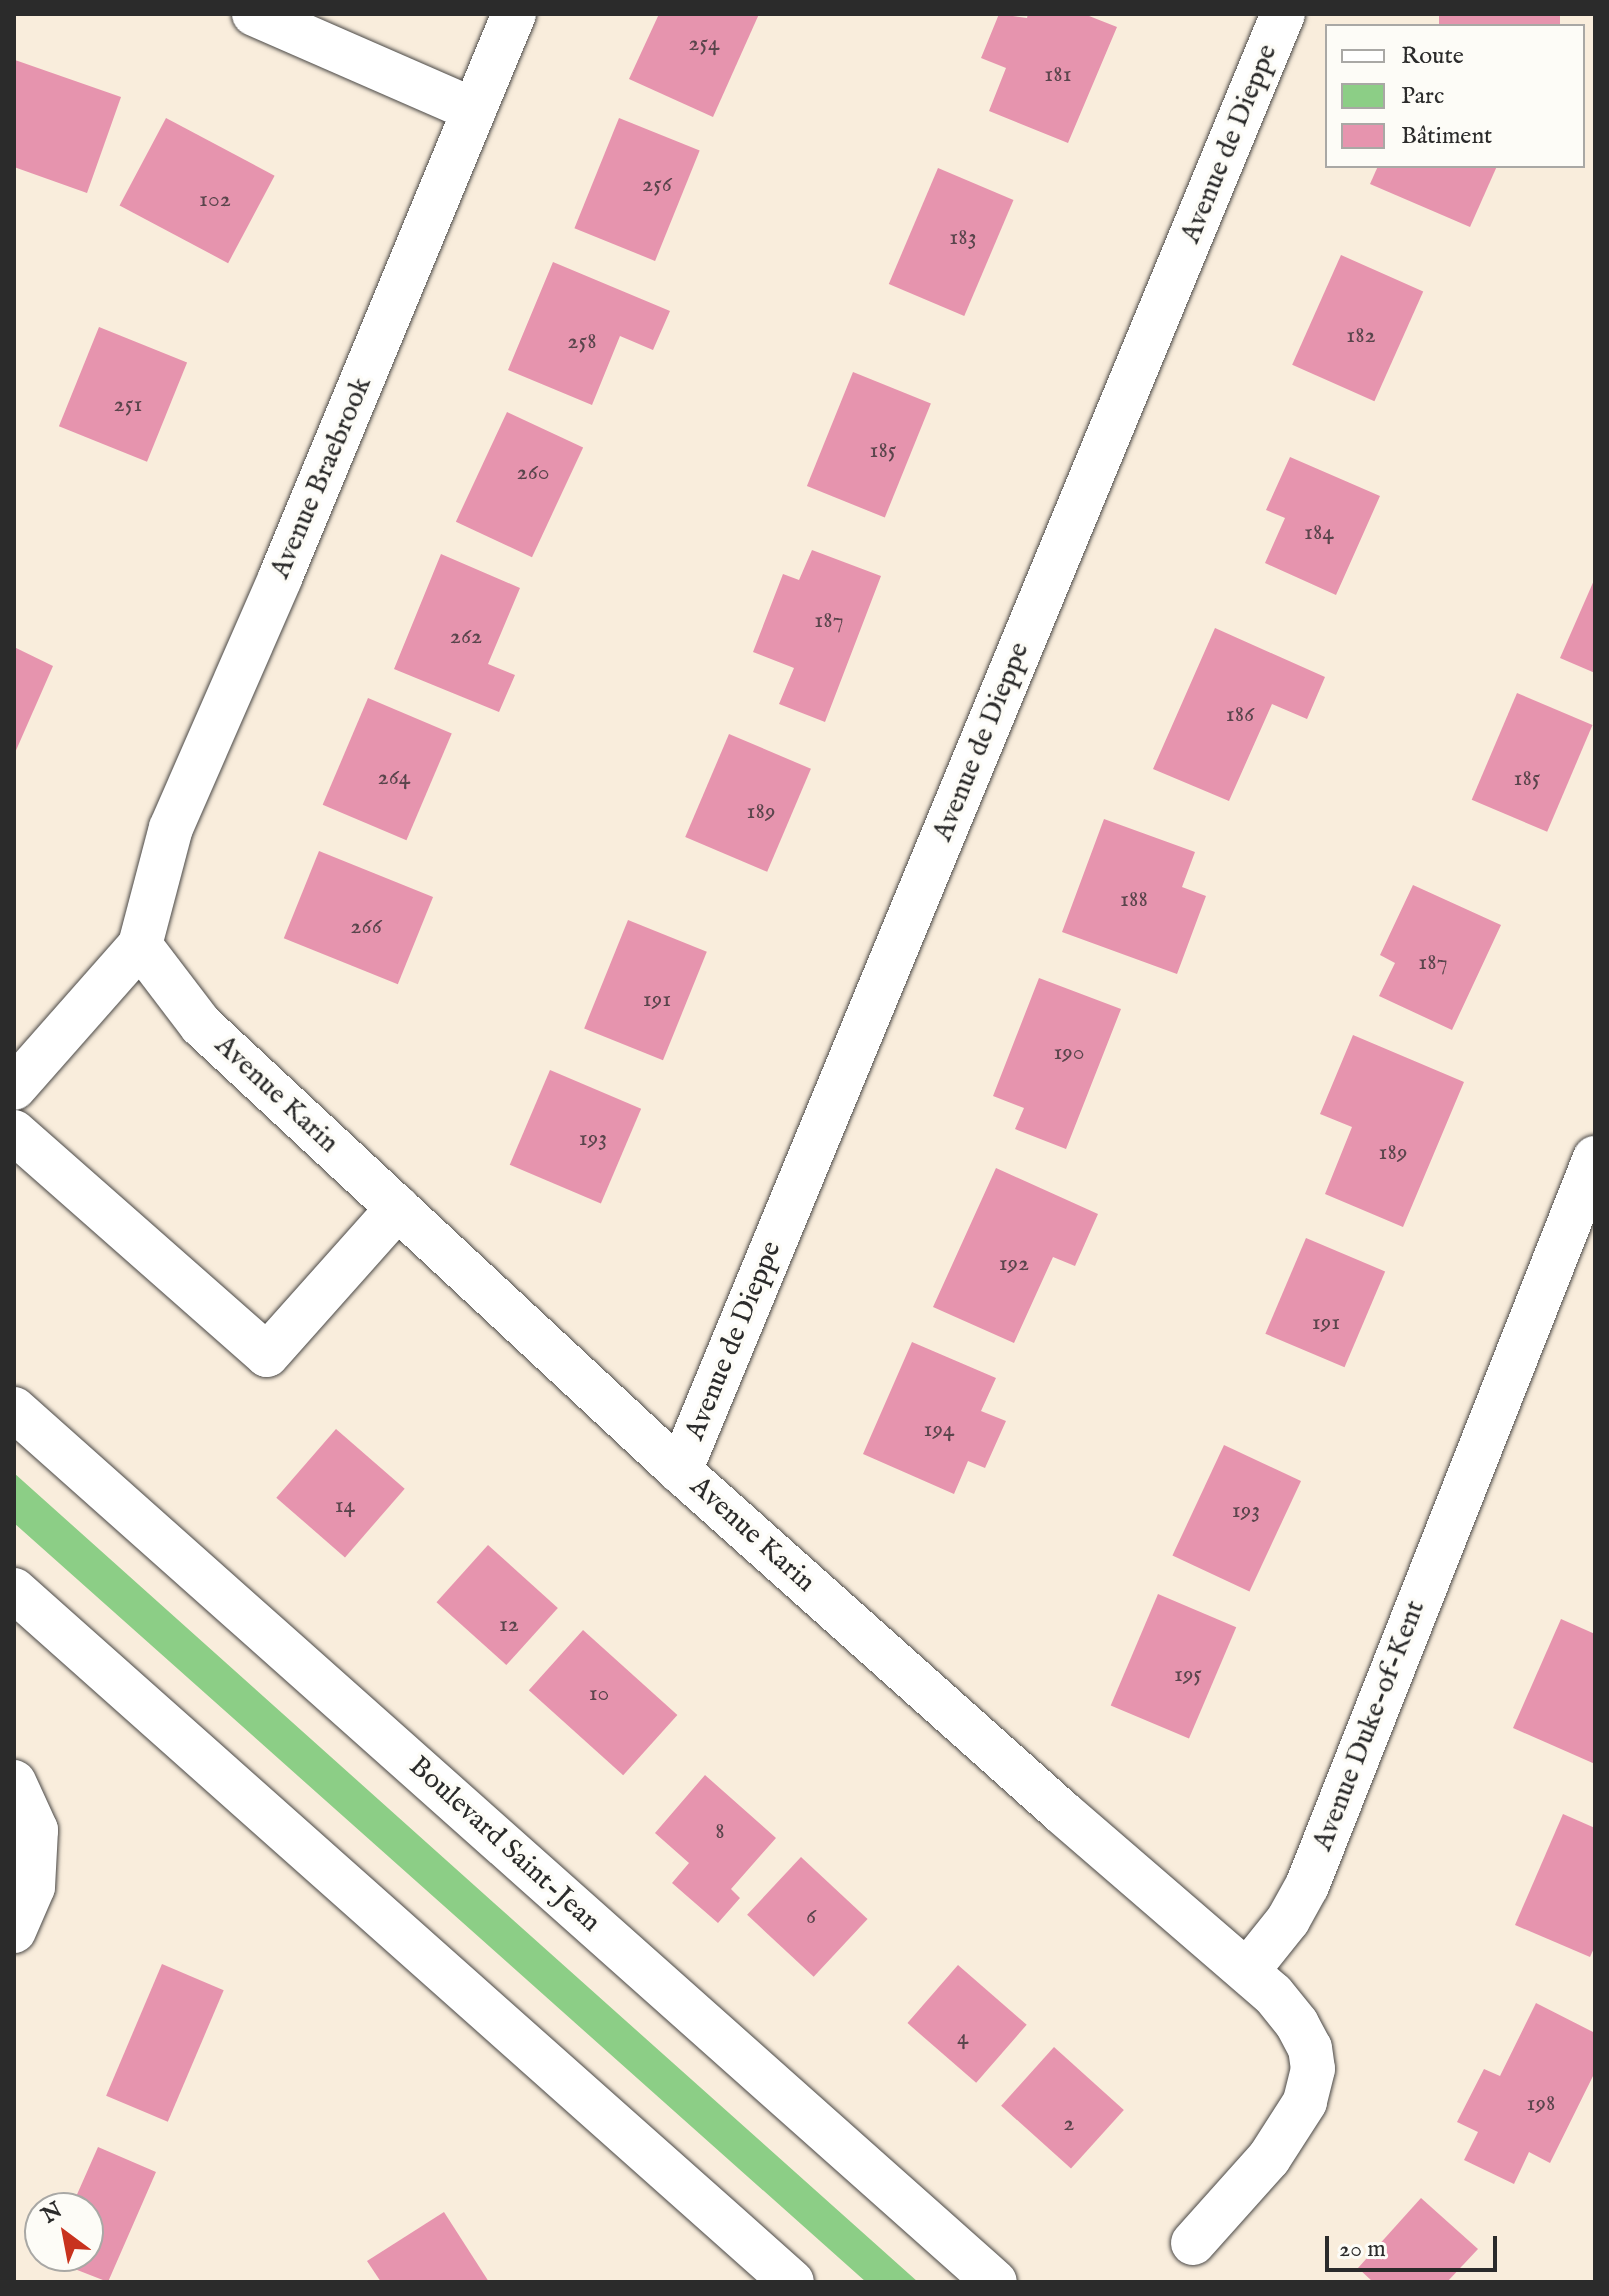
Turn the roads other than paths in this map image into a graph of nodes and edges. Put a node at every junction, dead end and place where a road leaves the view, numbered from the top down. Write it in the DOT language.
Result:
graph roads {
  1 [pos="254,14"];
  2 [pos="514,14"];
  3 [pos="1283,14"];
  4 [pos="474,110"];
  5 [pos="140,945"];
  6 [pos="14,1088"];
  7 [pos="14,1132"];
  8 [pos="1595,1158"];
  9 [pos="398,1208"];
  10 [pos="14,1409"];
  11 [pos="680,1471"];
  12 [pos="14,1590"];
  13 [pos="14,1782"];
  14 [pos="14,1931"];
  15 [pos="1248,1970"];
  16 [pos="1193,2243"];
  17 [pos="792,2282"];
  18 [pos="995,2282"];
  1 -- 4 [label="street"];
  2 -- 4 [label="street, Avenue Braebrook"];
  3 -- 11 [label="street, Avenue de Dieppe"];
  4 -- 5 [label="street, Avenue Braebrook"];
  5 -- 6 [label="street"];
  5 -- 9 [label="street, Avenue Karin"];
  7 -- 9 [label="street"];
  8 -- 15 [label="street, Avenue Duke-of-Kent"];
  9 -- 11 [label="street, Avenue Karin"];
  10 -- 18 [label="street, Boulevard Saint-Jean"];
  11 -- 15 [label="street, Avenue Karin"];
  12 -- 17 [label="street"];
  13 -- 14 [label="street"];
  15 -- 16 [label="street"];
}
